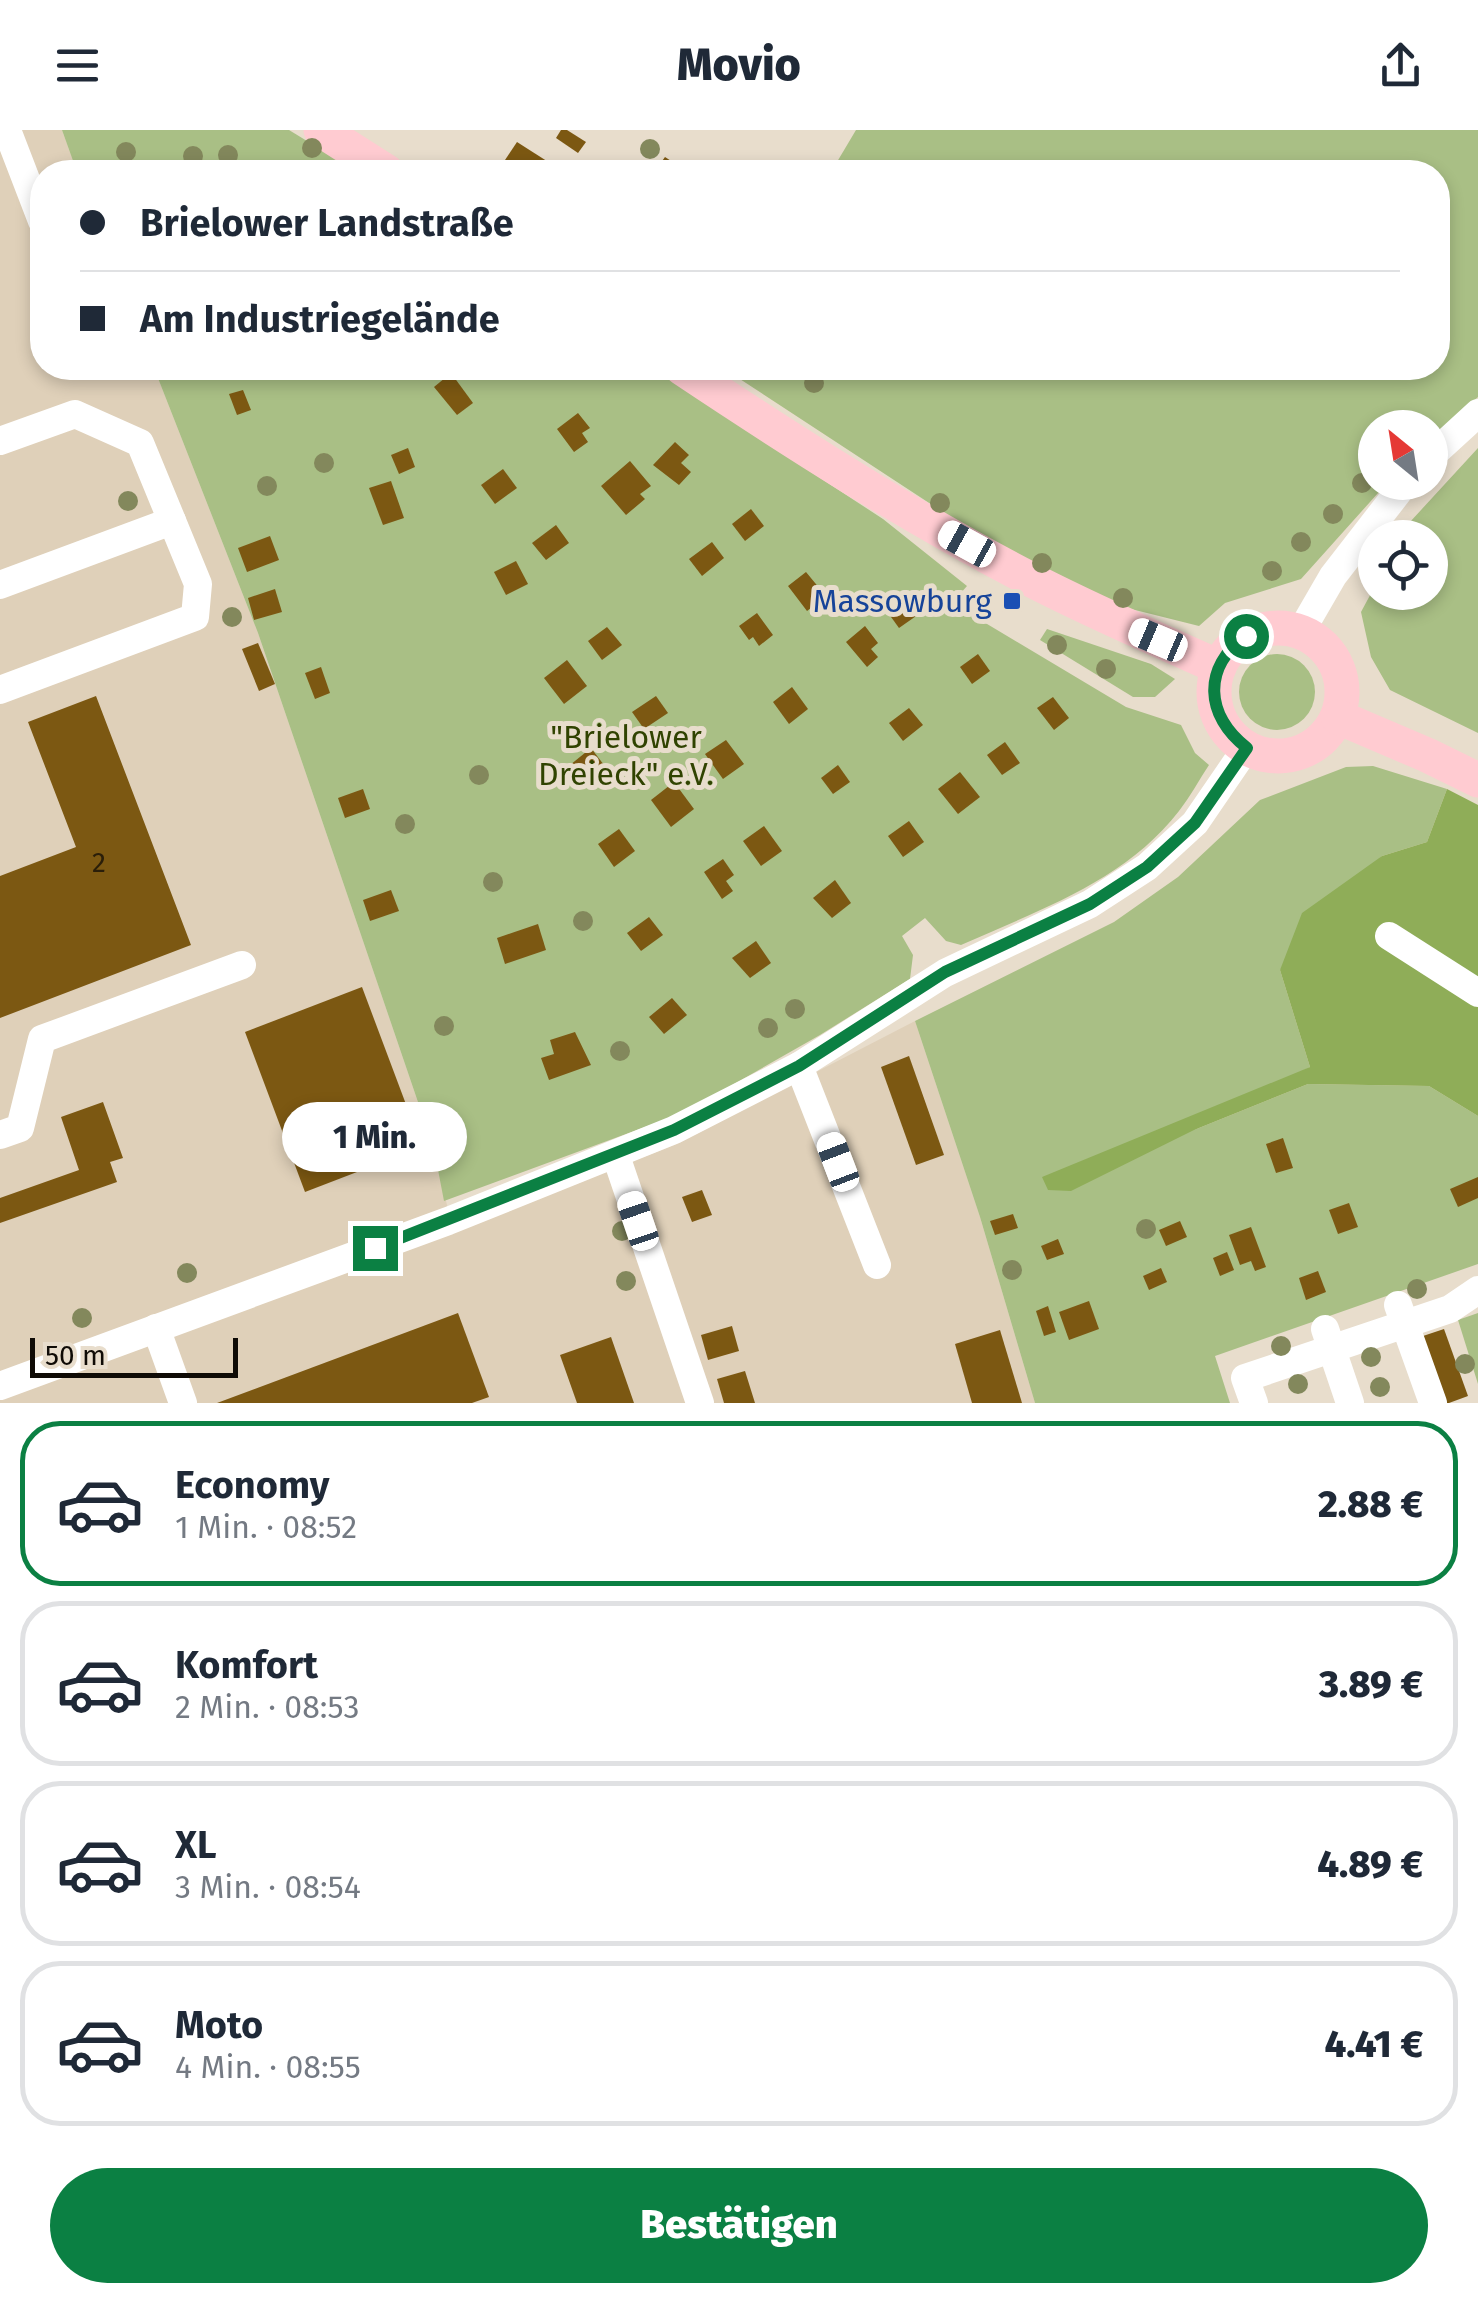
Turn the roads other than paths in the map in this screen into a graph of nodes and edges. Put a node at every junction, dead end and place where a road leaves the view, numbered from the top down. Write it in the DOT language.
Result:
graph roads {
  1 [pos="7,130"];
  2 [pos="321,130"];
  3 [pos="368,160"];
  4 [pos="30,189"];
  5 [pos="700,380"];
  6 [pos="1478,413"];
  7 [pos="1448,440"];
  8 [pos="0,441"];
  9 [pos="1392,500"];
  10 [pos="172,522"];
  11 [pos="0,586"];
  12 [pos="1300,633"];
  13 [pos="1219,667"];
  14 [pos="0,690"];
  15 [pos="1338,717"];
  16 [pos="1247,748"];
  17 [pos="1478,780"];
  18 [pos="1389,936"];
  19 [pos="242,965"];
  20 [pos="1478,993"];
  21 [pos="799,1066"];
  22 [pos="0,1135"];
  23 [pos="616,1156"];
  24 [pos="877,1265"];
  25 [pos="1478,1290"];
  26 [pos="1401,1314"];
  27 [pos="156,1328"];
  28 [pos="1329,1339"];
  29 [pos="1246,1381"];
  30 [pos="0,1386"];
  31 [pos="183,1403"];
  32 [pos="700,1403"];
  33 [pos="1350,1403"];
  34 [pos="1432,1403"];
  1 -- 4 [label="street"];
  2 -- 3 [label="main road"];
  5 -- 13 [label="main road"];
  6 -- 7 [label="street"];
  8 -- 10 [label="street"];
  9 -- 12 [label="street"];
  10 -- 11 [label="street"];
  10 -- 14 [label="street"];
  12 -- 13 [label="main road"];
  12 -- 15 [label="main road"];
  13 -- 16 [label="main road"];
  15 -- 16 [label="main road"];
  15 -- 17 [label="main road"];
  16 -- 21 [label="street"];
  18 -- 20 [label="street"];
  19 -- 22 [label="street"];
  21 -- 23 [label="street"];
  21 -- 24 [label="street"];
  23 -- 27 [label="street"];
  23 -- 32 [label="street"];
  25 -- 26 [label="street"];
  26 -- 28 [label="street"];
  26 -- 34 [label="street"];
  27 -- 30 [label="street"];
  27 -- 31 [label="street"];
  28 -- 29 [label="street"];
  28 -- 33 [label="street"];
}
